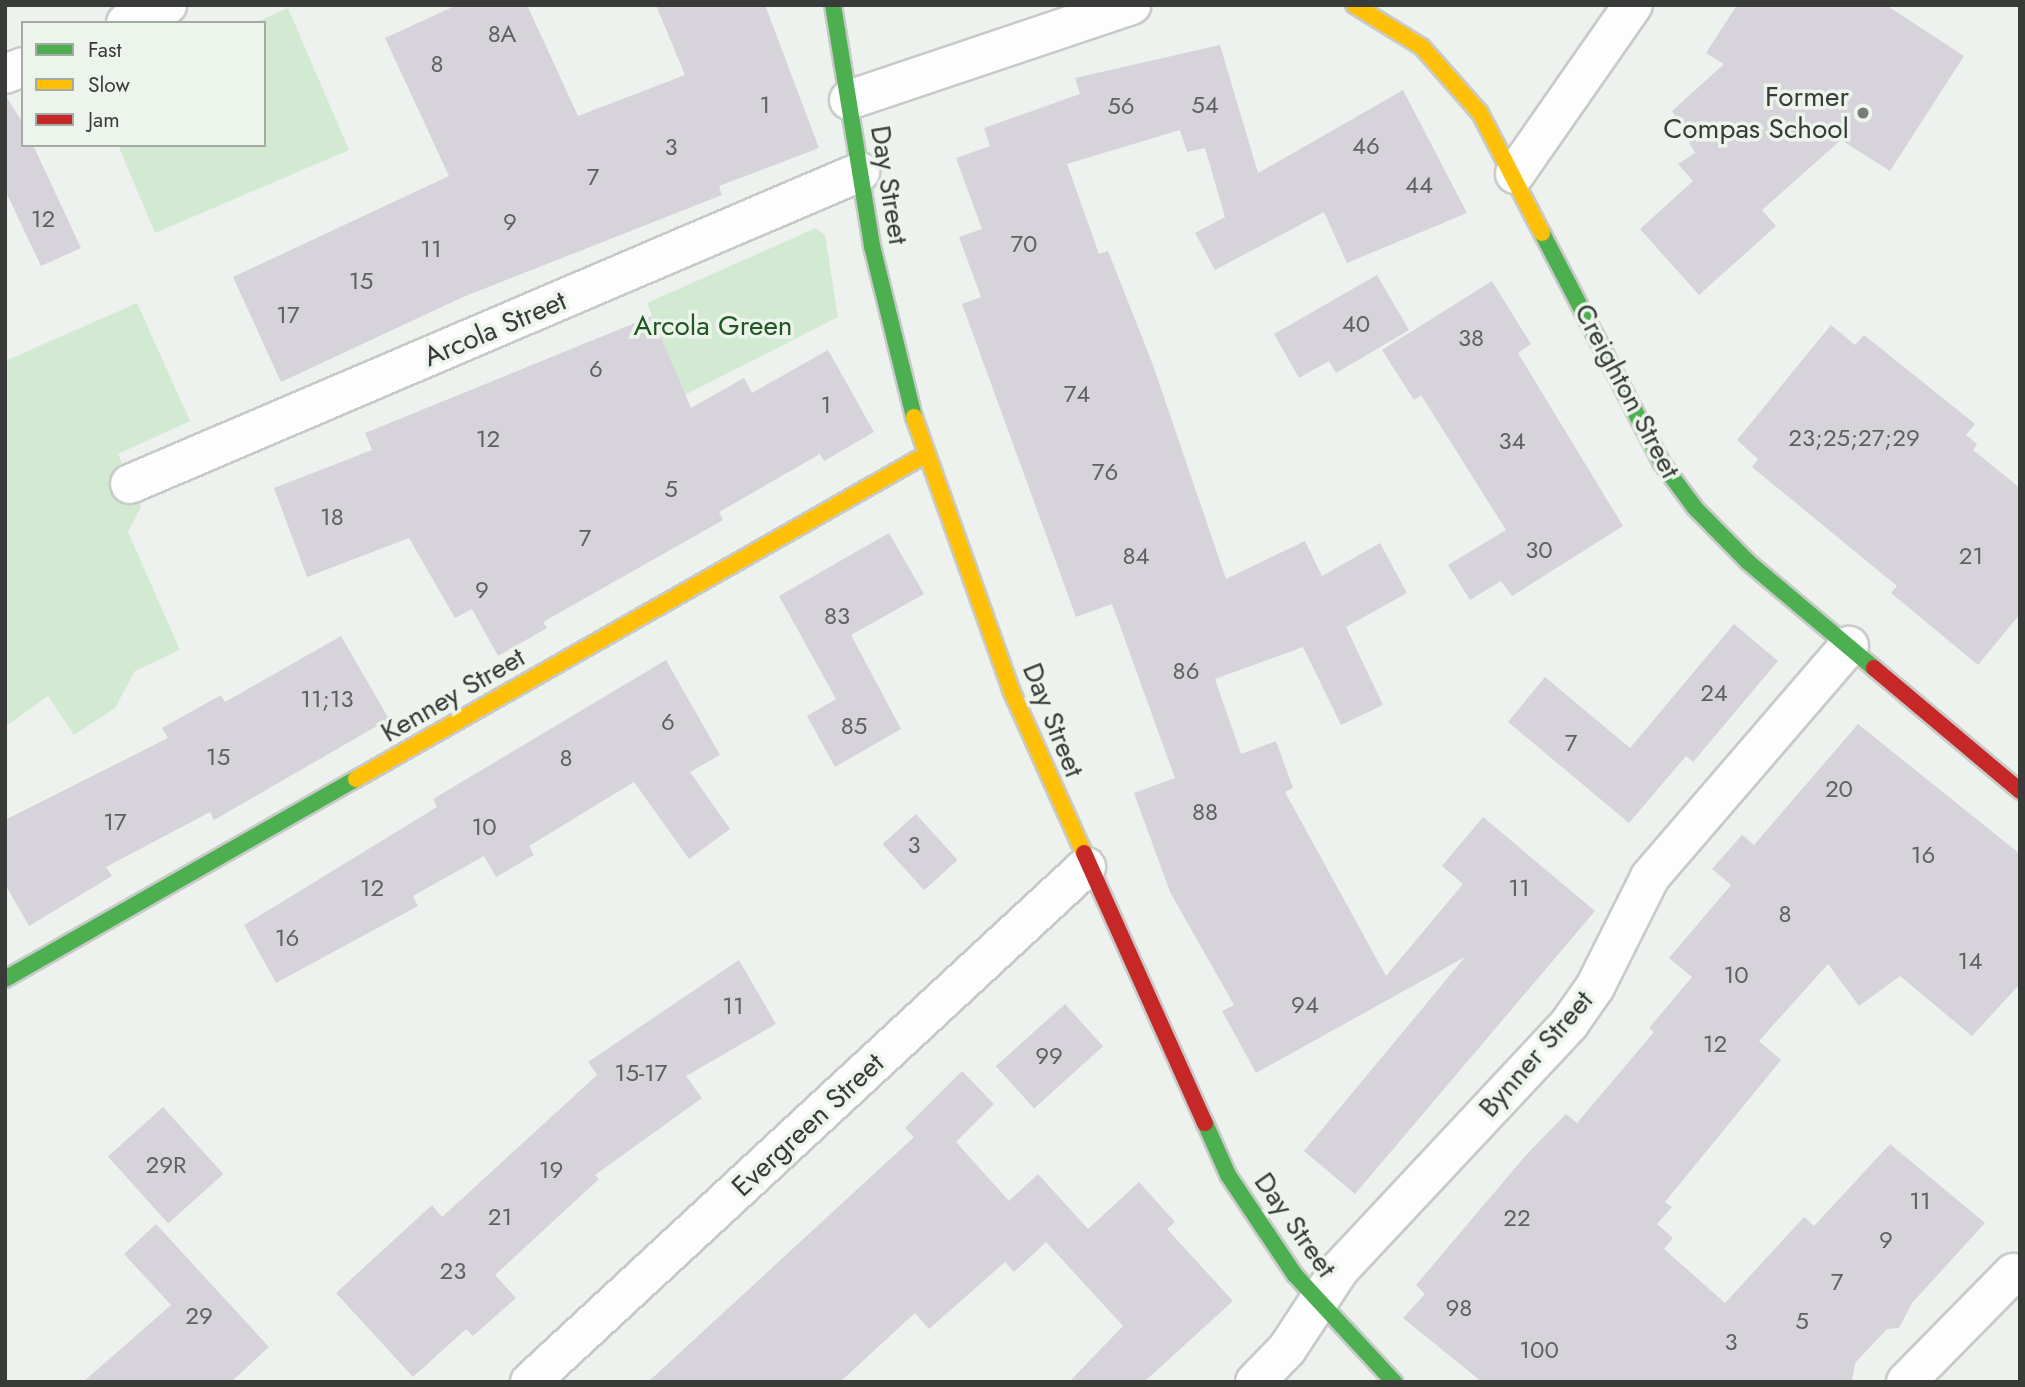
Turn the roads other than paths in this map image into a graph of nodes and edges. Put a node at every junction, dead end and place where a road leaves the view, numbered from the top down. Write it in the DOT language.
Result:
graph roads {
  1 [pos="167,5"];
  2 [pos="833,5"];
  3 [pos="1131,5"];
  4 [pos="1354,5"];
  5 [pos="1633,5"];
  6 [pos="131,21"];
  7 [pos="849,100"];
  8 [pos="860,172"];
  9 [pos="1515,174"];
  10 [pos="925,455"];
  11 [pos="130,484"];
  12 [pos="1849,646"];
  13 [pos="2020,791"];
  14 [pos="1086,867"];
  15 [pos="5,979"];
  16 [pos="2013,1273"];
  17 [pos="1319,1303"];
  18 [pos="530,1382"];
  19 [pos="1255,1382"];
  20 [pos="1394,1382"];
  21 [pos="1906,1382"];
  1 -- 6 [label="street"];
  2 -- 7 [label="street, Day Street"];
  3 -- 7 [label="street"];
  4 -- 9 [label="street, Creighton Street"];
  5 -- 9 [label="street"];
  7 -- 8 [label="street, Day Street"];
  8 -- 10 [label="street, Day Street"];
  8 -- 11 [label="street, Arcola Street"];
  9 -- 12 [label="street, Creighton Street"];
  10 -- 14 [label="street, Day Street"];
  10 -- 15 [label="street, Kenney Street"];
  12 -- 13 [label="street, Creighton Street"];
  12 -- 17 [label="street, Bynner Street"];
  14 -- 17 [label="street, Day Street"];
  14 -- 18 [label="street, Evergreen Street"];
  16 -- 21 [label="street"];
  17 -- 19 [label="street, Bynner Street"];
  17 -- 20 [label="street, Day Street"];
}
